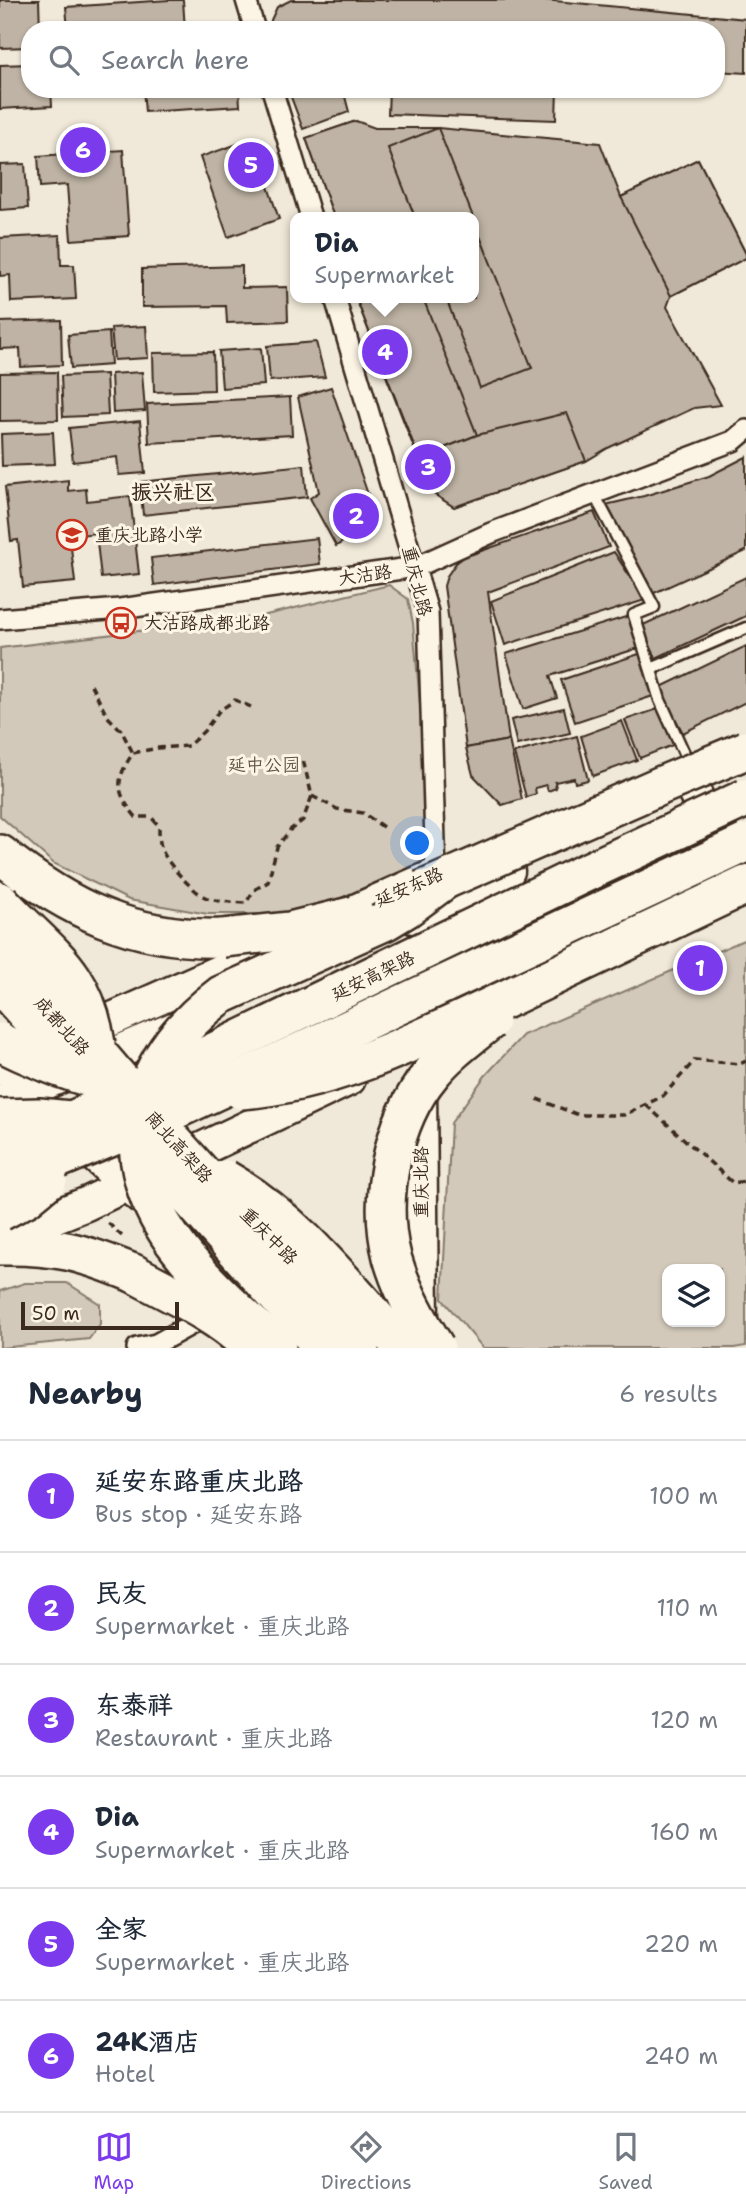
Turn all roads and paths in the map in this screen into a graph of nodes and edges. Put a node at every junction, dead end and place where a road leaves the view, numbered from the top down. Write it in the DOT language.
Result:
graph roads {
  1 [pos="246,0"];
  2 [pos="252,21"];
  3 [pos="275,98"];
  4 [pos="309,212"];
  5 [pos="336,303"];
  6 [pos="746,430"];
  7 [pos="594,494"];
  8 [pos="416,568"];
  9 [pos="0,620"];
  10 [pos="746,628"];
  11 [pos="651,669"];
  12 [pos="91,685"];
  13 [pos="251,707"];
  14 [pos="746,736"];
  15 [pos="746,750"];
  16 [pos="132,753"];
  17 [pos="303,760"];
  18 [pos="746,765"];
  19 [pos="690,775"];
  20 [pos="312,796"];
  21 [pos="746,798"];
  22 [pos="383,827"];
  23 [pos="0,854"];
  24 [pos="743,868"];
  25 [pos="441,877"];
  26 [pos="482,883"];
  27 [pos="0,901"];
  28 [pos="423,912"];
  29 [pos="0,944"];
  30 [pos="599,955"];
  31 [pos="0,959"];
  32 [pos="0,984"];
  33 [pos="437,990"];
  34 [pos="72,1035"];
  35 [pos="433,1038"];
  36 [pos="397,1056"];
  37 [pos="0,1061"];
  38 [pos="95,1062"];
  39 [pos="746,1063"];
  40 [pos="537,1099"];
  41 [pos="8,1104"];
  42 [pos="646,1105"];
  43 [pos="160,1126"];
  44 [pos="91,1152"];
  45 [pos="189,1155"];
  46 [pos="0,1156"];
  47 [pos="746,1181"];
  48 [pos="0,1183"];
  49 [pos="127,1185"];
  50 [pos="0,1192"];
  51 [pos="0,1212"];
  52 [pos="0,1238"];
  53 [pos="0,1246"];
  54 [pos="313,1281"];
  55 [pos="241,1287"];
  56 [pos="209,1316"];
  57 [pos="425,1343"];
  58 [pos="136,1348"];
  59 [pos="243,1348"];
  60 [pos="253,1348"];
  61 [pos="277,1348"];
  62 [pos="298,1348"];
  63 [pos="323,1348"];
  64 [pos="360,1348"];
  65 [pos="376,1348"];
  1 -- 2 [label="street"];
  3 -- 4 [label="street"];
  5 -- 8 [label="street, 重庆北路"];
  6 -- 7 [label="street, 大沽路"];
  7 -- 8 [label="street, 大沽路"];
  7 -- 11 [label="lane"];
  8 -- 9 [label="street, 大沽路"];
  8 -- 25 [label="street, 重庆北路"];
  10 -- 11 [label="lane"];
  11 -- 19 [label="lane"];
  12 -- 16 [label="path"];
  13 -- 16 [label="path"];
  14 -- 19 [label="main road, 延安东路"];
  15 -- 25 [label="highway, bridge"];
  16 -- 20 [label="path"];
  17 -- 20 [label="path"];
  18 -- 19 [label="main road, 延安东路"];
  19 -- 24 [label="main road"];
  19 -- 25 [label="main road, 延安东路"];
  19 -- 26 [label="main road, 延安东路"];
  20 -- 22 [label="path"];
  21 -- 46 [label="highway, 延安高架路, bridge"];
  23 -- 25 [label="highway, bridge"];
  24 -- 30 [label="highway, bridge"];
  24 -- 33 [label="main road"];
  24 -- 35 [label="main road"];
  24 -- 48 [label="highway, 延安高架路, bridge"];
  25 -- 26 [label="main road"];
  25 -- 28 [label="main road"];
  25 -- 34 [label="main road, 延安东路"];
  25 -- 61 [label="highway, bridge"];
  26 -- 28 [label="main road, 延安东路"];
  27 -- 51 [label="highway, bridge"];
  28 -- 38 [label="main road, 延安东路"];
  29 -- 64 [label="highway, 南北高架路, bridge"];
  30 -- 37 [label="highway, bridge"];
  30 -- 57 [label="highway, bridge"];
  31 -- 34 [label="main road, 成都北路"];
  32 -- 63 [label="highway, 南北高架路, bridge"];
  33 -- 36 [label="main road"];
  33 -- 43 [label="main road"];
  34 -- 37 [label="main road, 延安东路"];
  34 -- 38 [label="main road, 成都北路"];
  35 -- 36 [label="main road"];
  35 -- 57 [label="main road, 重庆北路"];
  36 -- 45 [label="main road"];
  37 -- 41 [label="main road"];
  38 -- 41 [label="main road, 延安东路"];
  38 -- 43 [label="main road, 成都北路"];
  39 -- 42 [label="path"];
  40 -- 42 [label="path"];
  41 -- 44 [label="main road"];
  41 -- 57 [label="highway, bridge"];
  42 -- 47 [label="path"];
  43 -- 44 [label="main road"];
  43 -- 45 [label="main road, 重庆中路"];
  44 -- 49 [label="main road"];
  44 -- 50 [label="main road"];
  45 -- 49 [label="main road"];
  45 -- 54 [label="main road, 重庆中路"];
  49 -- 52 [label="main road"];
  49 -- 55 [label="main road"];
  53 -- 60 [label="highway, bridge"];
  54 -- 57 [label="main road"];
  54 -- 65 [label="main road, 重庆中路"];
  55 -- 56 [label="street"];
  55 -- 60 [label="main road"];
  55 -- 62 [label="main road"];
  56 -- 58 [label="street"];
  56 -- 59 [label="street"];
}
